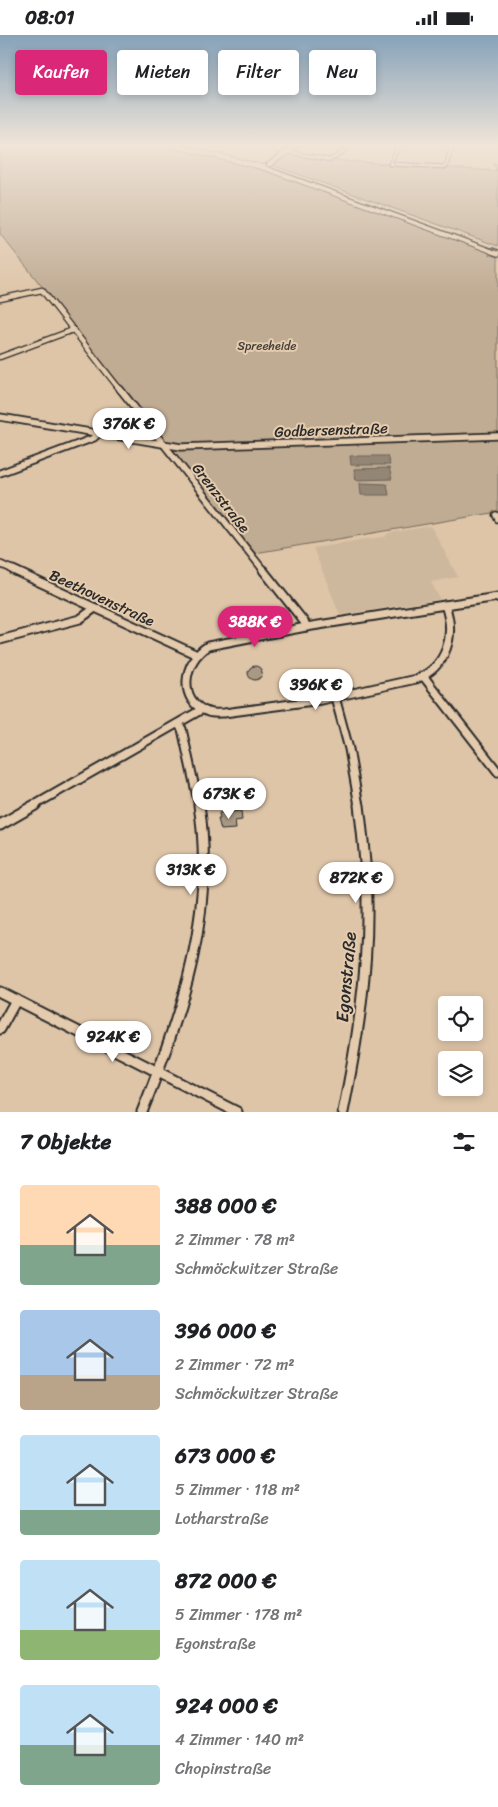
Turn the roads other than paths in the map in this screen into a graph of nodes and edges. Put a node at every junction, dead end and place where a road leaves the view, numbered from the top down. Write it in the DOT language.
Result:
graph roads {
  1 [pos="342,195"];
  2 [pos="346,195"];
  3 [pos="498,249"];
  4 [pos="498,253"];
  5 [pos="0,299"];
  6 [pos="73,330"];
  7 [pos="0,357"];
  8 [pos="0,417"];
  9 [pos="98,434"];
  10 [pos="498,436"];
  11 [pos="164,445"];
  12 [pos="0,473"];
  13 [pos="0,564"];
  14 [pos="498,597"];
  15 [pos="445,605"];
  16 [pos="95,608"];
  17 [pos="306,627"];
  18 [pos="0,640"];
  19 [pos="195,654"];
  20 [pos="424,677"];
  21 [pos="335,697"];
  22 [pos="201,709"];
  23 [pos="178,724"];
  24 [pos="498,771"];
  25 [pos="0,825"];
  26 [pos="0,992"];
  27 [pos="16,1000"];
  28 [pos="0,1029"];
  29 [pos="159,1072"];
  30 [pos="142,1112"];
  31 [pos="237,1112"];
  32 [pos="343,1112"];
  1 -- 4 [label="main road"];
  2 -- 3 [label="main road"];
  5 -- 6 [label="street, Grenzstraße"];
  6 -- 7 [label="street"];
  6 -- 11 [label="street, Grenzstraße"];
  8 -- 9 [label="street, Godbersenstraße"];
  9 -- 11 [label="street, Godbersenstraße"];
  9 -- 12 [label="street"];
  10 -- 11 [label="street, Godbersenstraße"];
  11 -- 17 [label="street, Grenzstraße"];
  13 -- 16 [label="street, Beethovenstraße"];
  14 -- 15 [label="street"];
  15 -- 17 [label="street"];
  15 -- 20 [label="street"];
  16 -- 18 [label="street"];
  16 -- 19 [label="street, Beethovenstraße"];
  17 -- 19 [label="street"];
  19 -- 22 [label="street"];
  20 -- 21 [label="street"];
  20 -- 24 [label="street"];
  21 -- 22 [label="street"];
  21 -- 32 [label="street, Egonstraße"];
  22 -- 23 [label="street"];
  23 -- 25 [label="street"];
  23 -- 29 [label="street"];
  26 -- 27 [label="street"];
  27 -- 28 [label="street"];
  27 -- 29 [label="street"];
  29 -- 30 [label="street"];
  29 -- 31 [label="street"];
}
